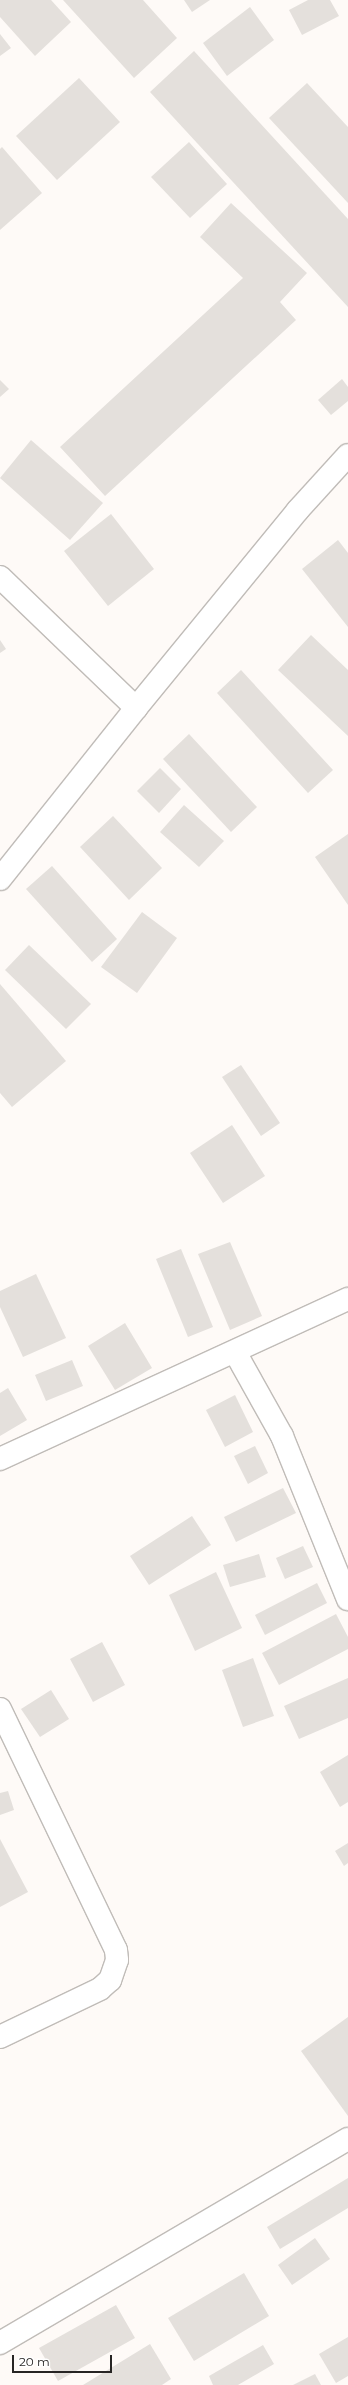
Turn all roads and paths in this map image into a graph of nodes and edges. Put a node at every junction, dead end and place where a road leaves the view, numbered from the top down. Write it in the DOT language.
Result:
graph roads {
  1 [pos="348,455"];
  2 [pos="0,576"];
  3 [pos="136,708"];
  4 [pos="0,879"];
  5 [pos="348,1299"];
  6 [pos="234,1352"];
  7 [pos="0,1459"];
  8 [pos="348,1599"];
  9 [pos="0,1709"];
  10 [pos="0,2037"];
  11 [pos="348,2139"];
  12 [pos="0,2343"];
  1 -- 3 [label="street"];
  2 -- 3 [label="street"];
  3 -- 4 [label="street"];
  5 -- 6 [label="street"];
  6 -- 7 [label="street"];
  6 -- 8 [label="street"];
  9 -- 10 [label="street"];
  11 -- 12 [label="street"];
}
